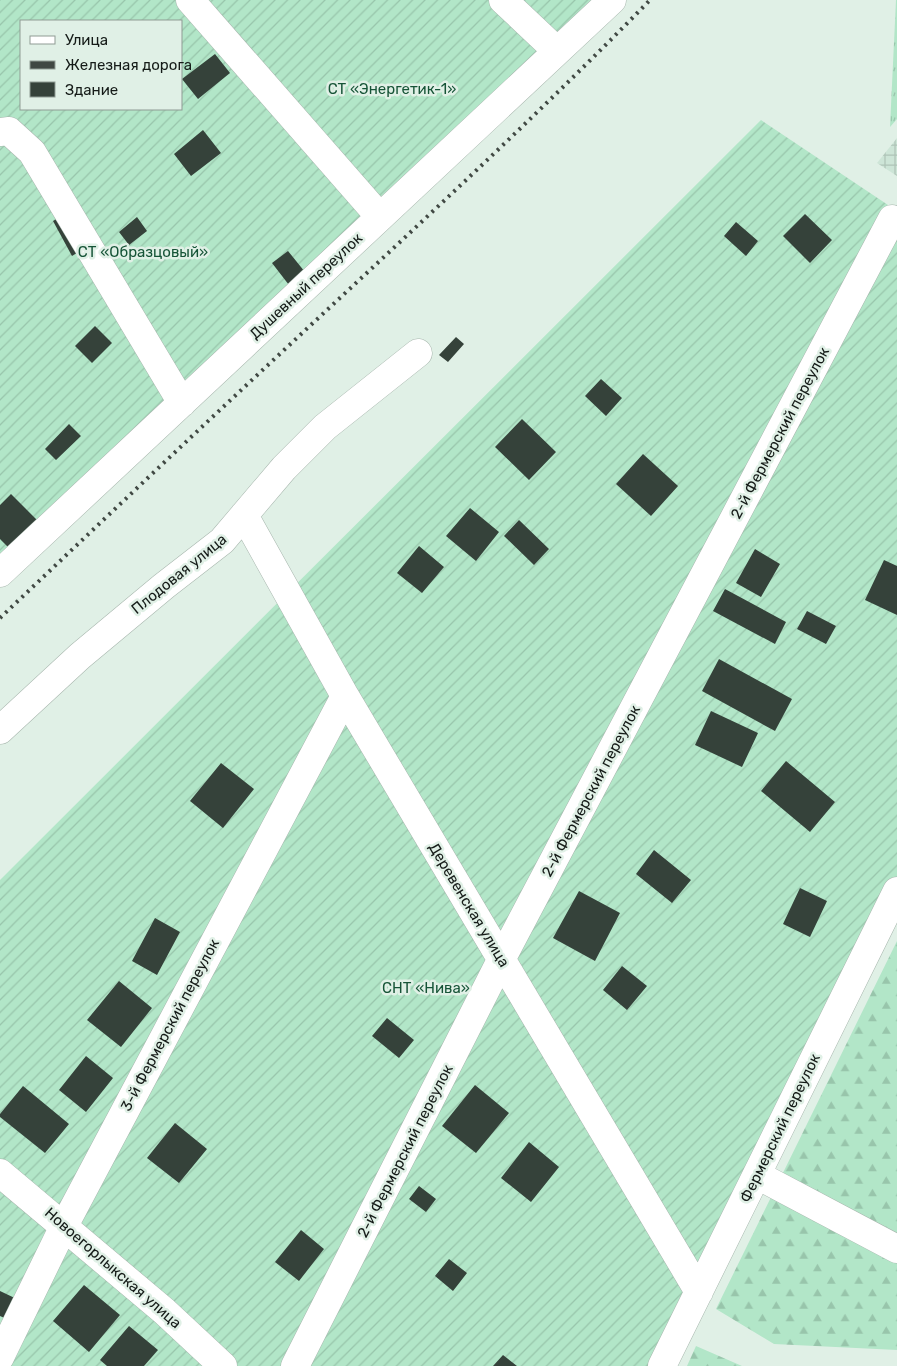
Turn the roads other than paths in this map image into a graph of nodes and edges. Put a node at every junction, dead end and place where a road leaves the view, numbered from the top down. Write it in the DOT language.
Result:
graph roads {
  1 [pos="190,0"];
  2 [pos="503,0"];
  3 [pos="612,0"];
  4 [pos="557,51"];
  5 [pos="0,132"];
  6 [pos="380,217"];
  7 [pos="895,221"];
  8 [pos="418,353"];
  9 [pos="182,403"];
  10 [pos="244,515"];
  11 [pos="0,573"];
  12 [pos="344,696"];
  13 [pos="0,730"];
  14 [pos="897,891"];
  15 [pos="502,960"];
  16 [pos="0,1173"];
  17 [pos="757,1175"];
  18 [pos="64,1226"];
  19 [pos="897,1249"];
  20 [pos="699,1292"];
  21 [pos="0,1357"];
  22 [pos="223,1366"];
  23 [pos="295,1366"];
  24 [pos="662,1366"];
  1 -- 6 [label="street"];
  2 -- 4 [label="street"];
  3 -- 4 [label="street, Душевный переулок"];
  4 -- 6 [label="street, Душевный переулок"];
  5 -- 9 [label="street"];
  6 -- 9 [label="street, Душевный переулок"];
  7 -- 15 [label="street, 2-й Фермерский переулок"];
  8 -- 10 [label="street, Плодовая улица"];
  9 -- 11 [label="street, Душевный переулок"];
  10 -- 12 [label="street, Деревенская улица"];
  10 -- 13 [label="street, Плодовая улица"];
  12 -- 15 [label="street, Деревенская улица"];
  12 -- 18 [label="street, 3-й Фермерский переулок"];
  14 -- 17 [label="street, Фермерский переулок"];
  15 -- 20 [label="street, Деревенская улица"];
  15 -- 23 [label="street, 2-й Фермерский переулок"];
  16 -- 18 [label="street, Новоегорлыкская улица"];
  17 -- 19 [label="street"];
  17 -- 20 [label="street, Фермерский переулок"];
  18 -- 21 [label="street, 3-й Фермерский переулок"];
  18 -- 22 [label="street, Новоегорлыкская улица"];
  20 -- 24 [label="street, Фермерский переулок"];
}
